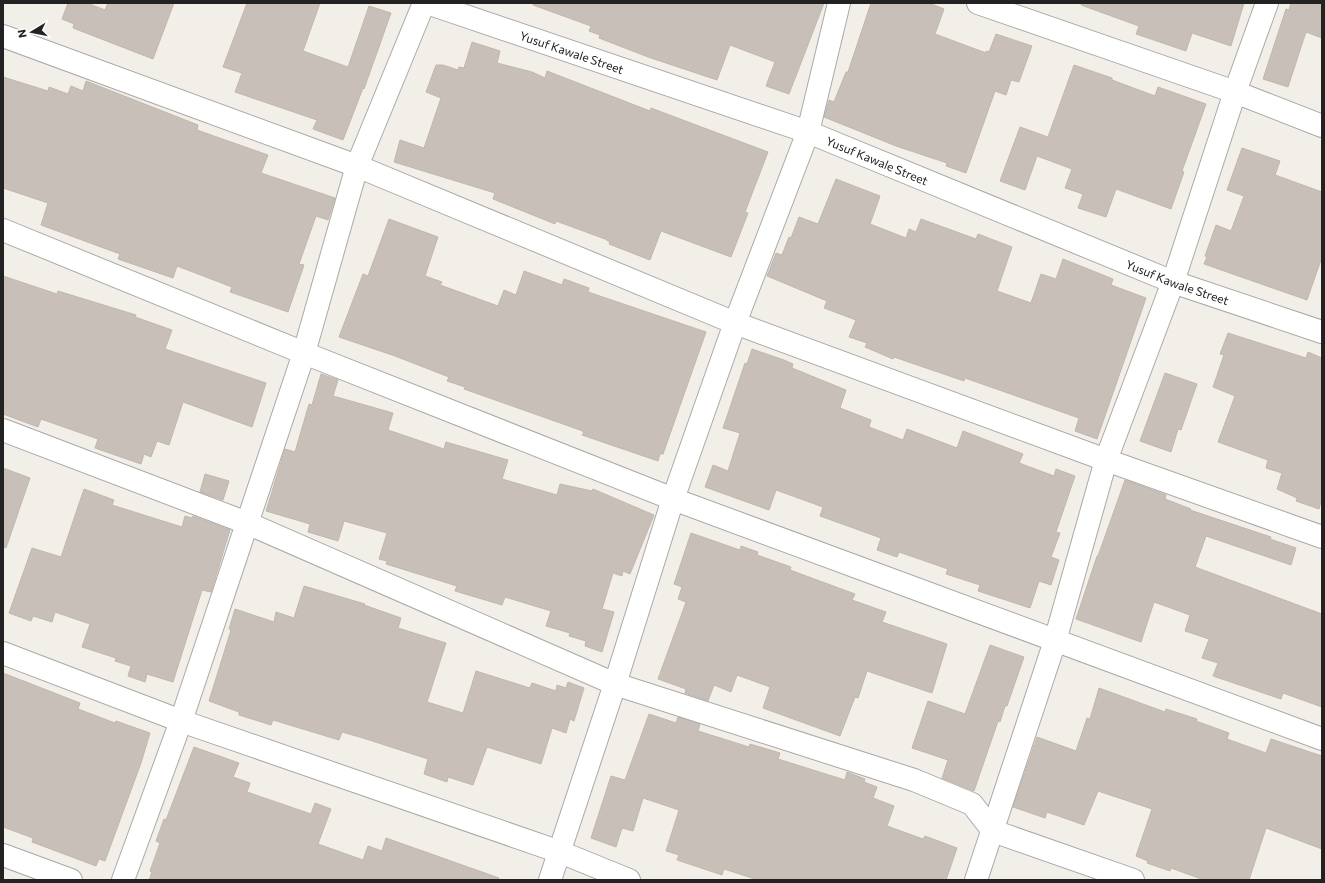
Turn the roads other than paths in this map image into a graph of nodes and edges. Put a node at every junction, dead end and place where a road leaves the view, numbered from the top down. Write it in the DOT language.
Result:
graph roads {
  1 [pos="426,3"];
  2 [pos="839,3"];
  3 [pos="978,3"];
  4 [pos="1267,3"];
  5 [pos="3,36"];
  6 [pos="1235,92"];
  7 [pos="1322,126"];
  8 [pos="808,132"];
  9 [pos="357,166"];
  10 [pos="3,230"];
  11 [pos="1173,282"];
  12 [pos="735,323"];
  13 [pos="1322,332"];
  14 [pos="304,353"];
  15 [pos="3,430"];
  16 [pos="1106,460"];
  17 [pos="674,499"];
  18 [pos="247,523"];
  19 [pos="1322,537"];
  20 [pos="1055,641"];
  21 [pos="3,653"];
  22 [pos="615,684"];
  23 [pos="181,721"];
  24 [pos="1322,738"];
  25 [pos="993,831"];
  26 [pos="560,852"];
  27 [pos="3,855"];
  28 [pos="71,880"];
  29 [pos="123,880"];
  30 [pos="550,880"];
  31 [pos="629,880"];
  32 [pos="976,880"];
  33 [pos="1133,880"];
  1 -- 8 [label="street, Yusuf Kawale Street"];
  1 -- 9 [label="street"];
  2 -- 8 [label="street"];
  3 -- 6 [label="street"];
  4 -- 6 [label="street"];
  5 -- 9 [label="street"];
  6 -- 7 [label="street"];
  6 -- 11 [label="street"];
  8 -- 11 [label="street, Yusuf Kawale Street"];
  8 -- 12 [label="street"];
  9 -- 12 [label="street"];
  9 -- 14 [label="street"];
  10 -- 14 [label="street"];
  11 -- 13 [label="street, Yusuf Kawale Street"];
  11 -- 16 [label="street"];
  12 -- 16 [label="street"];
  12 -- 17 [label="street"];
  14 -- 17 [label="street"];
  14 -- 18 [label="street"];
  15 -- 18 [label="street"];
  16 -- 19 [label="street"];
  16 -- 20 [label="street"];
  17 -- 20 [label="street"];
  17 -- 22 [label="street"];
  18 -- 22 [label="street"];
  18 -- 23 [label="street"];
  20 -- 24 [label="street"];
  20 -- 25 [label="street"];
  21 -- 23 [label="street"];
  22 -- 25 [label="street"];
  22 -- 26 [label="street"];
  23 -- 26 [label="street"];
  23 -- 29 [label="street"];
  25 -- 32 [label="street"];
  25 -- 33 [label="street"];
  26 -- 30 [label="street"];
  26 -- 31 [label="street"];
  27 -- 28 [label="street"];
}
